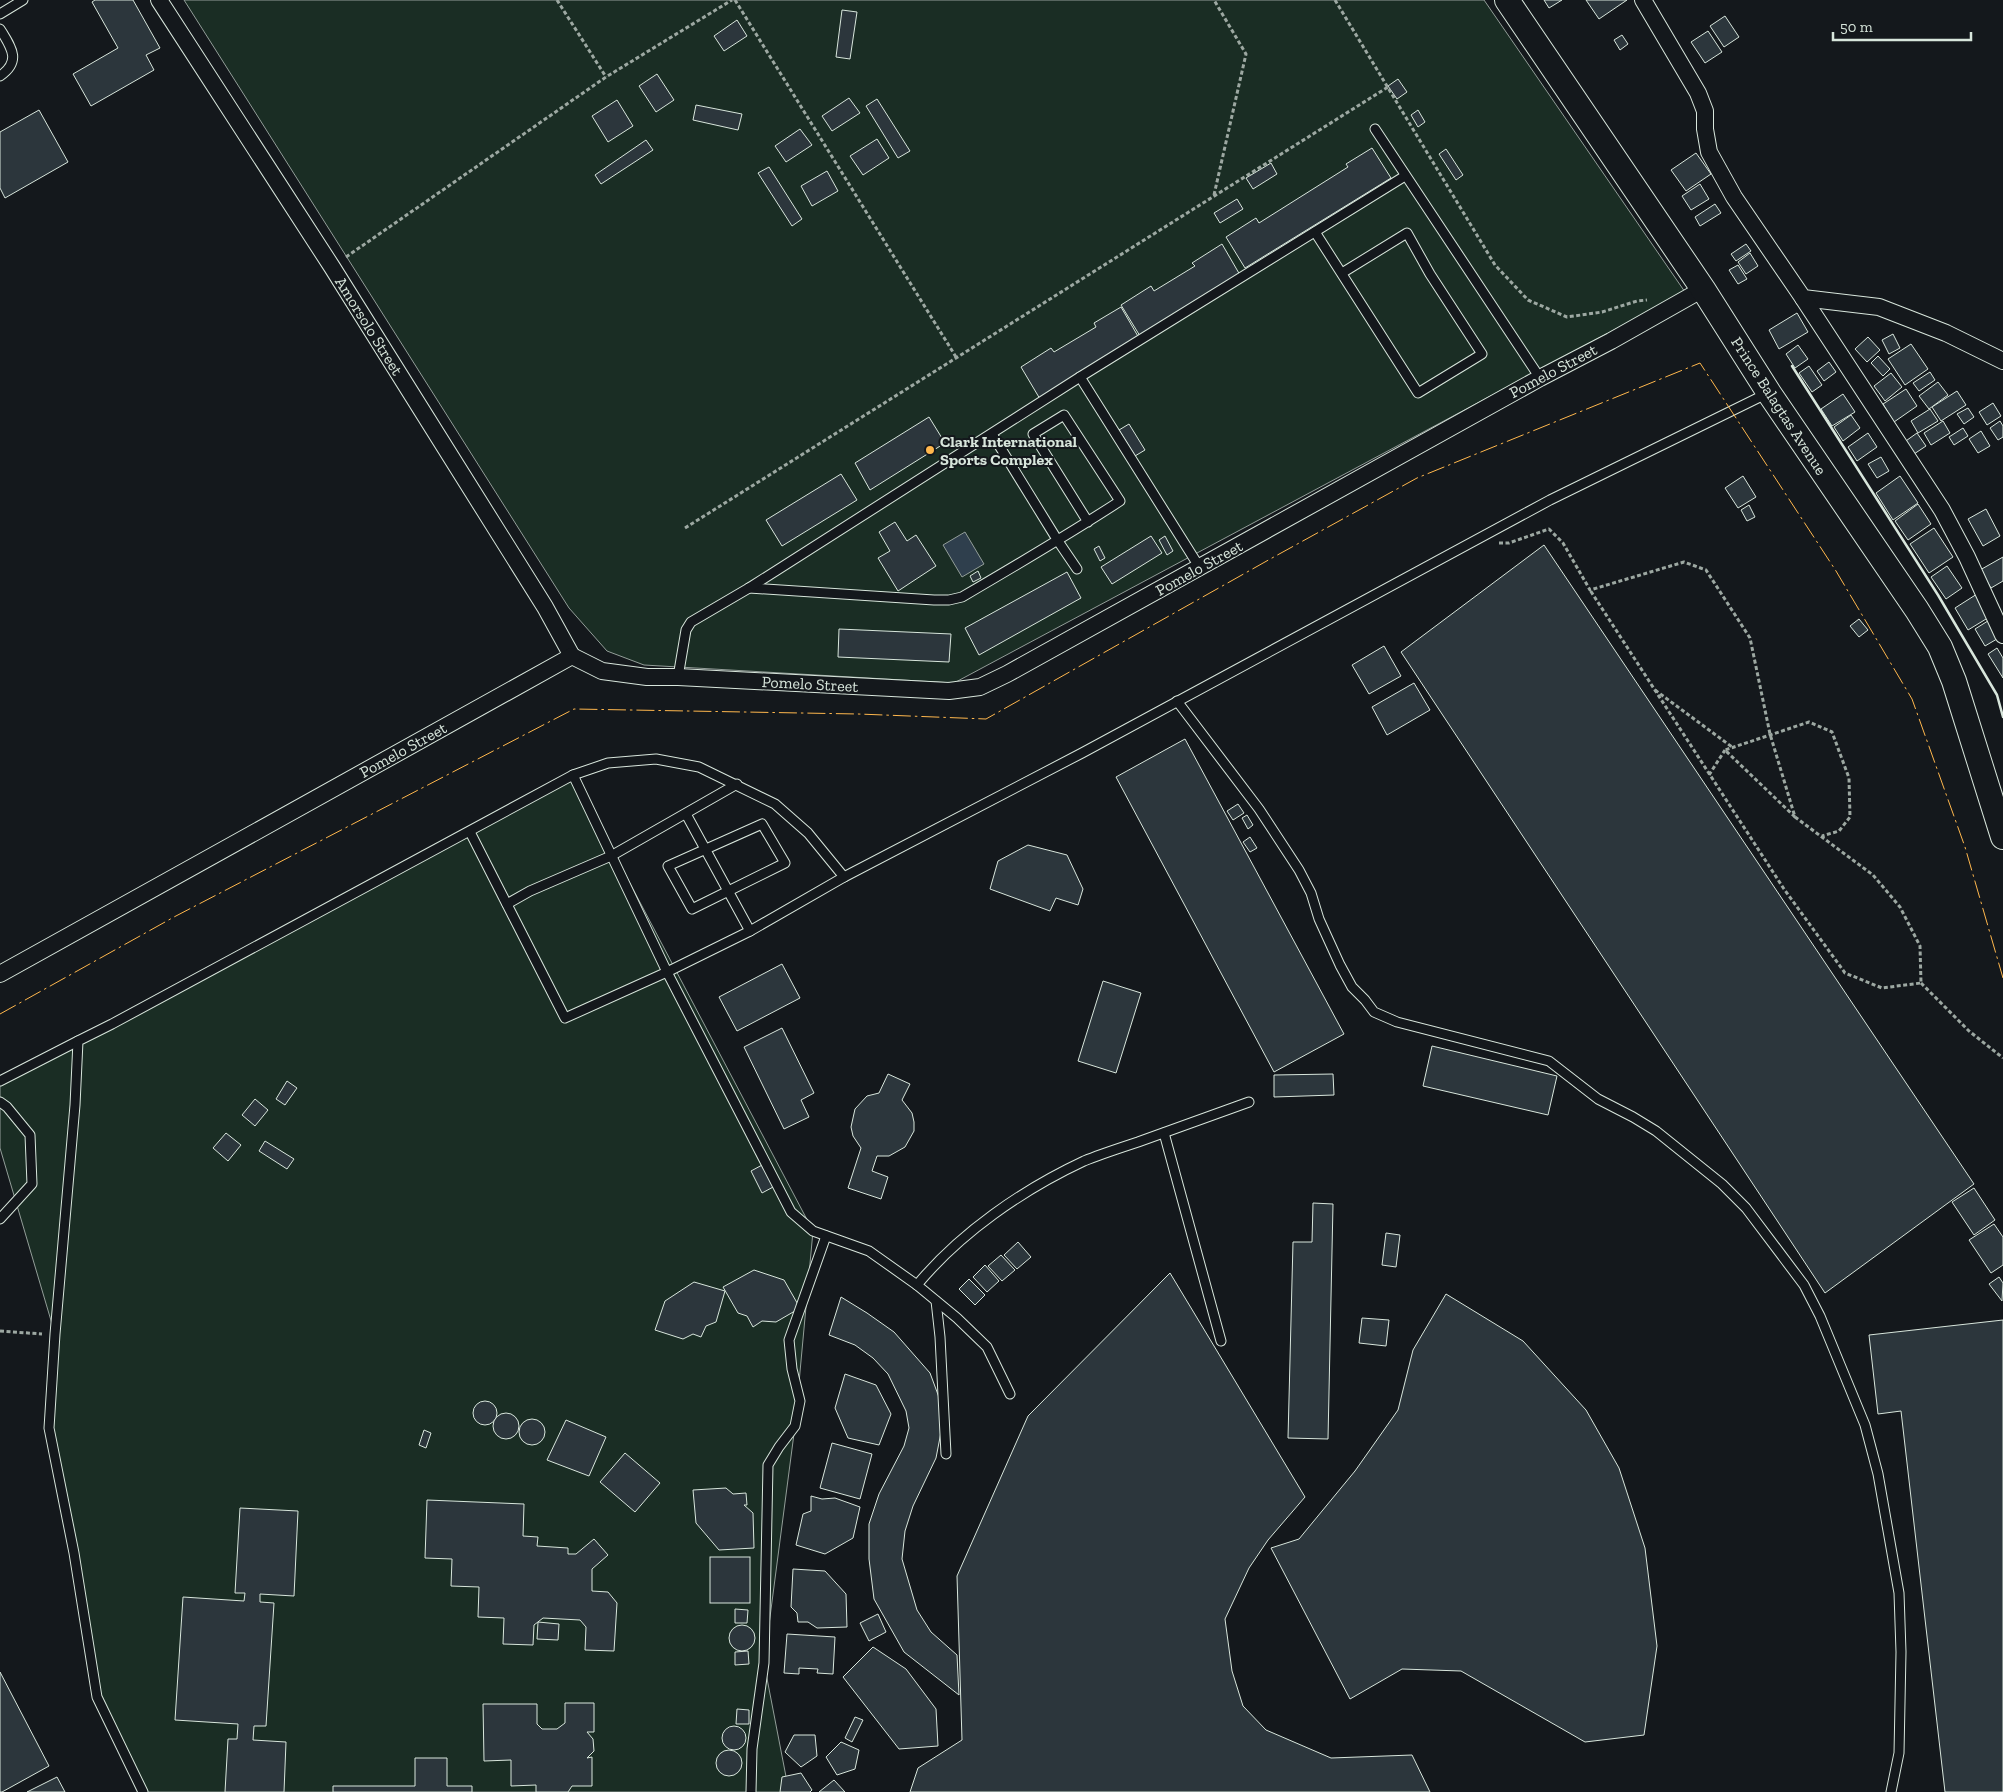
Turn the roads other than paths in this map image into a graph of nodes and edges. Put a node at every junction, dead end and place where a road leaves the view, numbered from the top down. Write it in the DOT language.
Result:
graph roads {
  1 [pos="23,0"];
  2 [pos="159,0"];
  3 [pos="1507,0"];
  4 [pos="1643,0"];
  5 [pos="0,14"];
  6 [pos="0,29"];
  7 [pos="0,76"];
  8 [pos="1376,129"];
  9 [pos="1405,176"];
  10 [pos="1315,232"];
  11 [pos="1342,273"];
  12 [pos="1703,289"];
  13 [pos="1804,298"];
  14 [pos="2003,361"];
  15 [pos="1080,378"];
  16 [pos="1540,378"];
  17 [pos="1768,393"];
  18 [pos="992,434"];
  19 [pos="1088,522"];
  20 [pos="1058,541"];
  21 [pos="1200,568"];
  22 [pos="1077,569"];
  23 [pos="749,588"];
  24 [pos="2003,635"];
  25 [pos="572,656"];
  26 [pos="678,677"];
  27 [pos="1177,701"];
  28 [pos="573,776"];
  29 [pos="737,784"];
  30 [pos="686,814"];
  31 [pos="470,832"];
  32 [pos="2003,837"];
  33 [pos="705,848"];
  34 [pos="611,856"];
  35 [pos="844,877"];
  36 [pos="728,890"];
  37 [pos="507,904"];
  38 [pos="750,930"];
  39 [pos="667,972"];
  40 [pos="0,974"];
  41 [pos="78,1041"];
  42 [pos="0,1081"];
  43 [pos="0,1102"];
  44 [pos="1249,1102"];
  45 [pos="1164,1133"];
  46 [pos="0,1219"];
  47 [pos="826,1236"];
  48 [pos="917,1286"];
  49 [pos="936,1301"];
  50 [pos="1221,1341"];
  51 [pos="1010,1394"];
  52 [pos="946,1454"];
  53 [pos="143,1792"];
  54 [pos="751,1792"];
  55 [pos="1891,1792"];
  1 -- 5 [label="lane"];
  2 -- 25 [label="street, Amorsolo Street"];
  3 -- 12 [label="main road, Prince Balagtas Avenue"];
  4 -- 13 [label="street"];
  6 -- 7 [label="lane"];
  8 -- 9 [label="lane"];
  9 -- 10 [label="lane"];
  9 -- 16 [label="lane"];
  10 -- 11 [label="lane"];
  10 -- 15 [label="lane"];
  11 -- 11 [label="lane"];
  12 -- 16 [label="street, Pomelo Street"];
  12 -- 17 [label="main road, Prince Balagtas Avenue"];
  13 -- 14 [label="street"];
  13 -- 24 [label="street"];
  15 -- 18 [label="lane"];
  15 -- 21 [label="lane"];
  16 -- 21 [label="street, Pomelo Street"];
  17 -- 27 [label="lane"];
  17 -- 32 [label="main road, Prince Balagtas Avenue"];
  18 -- 20 [label="lane"];
  18 -- 23 [label="lane"];
  19 -- 19 [label="lane"];
  19 -- 20 [label="lane"];
  20 -- 22 [label="lane"];
  20 -- 23 [label="lane"];
  21 -- 26 [label="street, Pomelo Street"];
  23 -- 26 [label="lane"];
  25 -- 26 [label="street, Pomelo Street"];
  25 -- 40 [label="street, Pomelo Street"];
  27 -- 35 [label="lane"];
  27 -- 55 [label="lane"];
  28 -- 29 [label="lane"];
  28 -- 31 [label="lane"];
  28 -- 34 [label="lane"];
  29 -- 30 [label="lane"];
  29 -- 35 [label="lane"];
  30 -- 33 [label="lane"];
  30 -- 34 [label="lane"];
  31 -- 37 [label="lane"];
  31 -- 41 [label="lane"];
  33 -- 36 [label="lane"];
  33 -- 36 [label="lane"];
  33 -- 36 [label="lane"];
  34 -- 37 [label="lane"];
  34 -- 39 [label="lane"];
  35 -- 38 [label="lane"];
  36 -- 38 [label="lane"];
  37 -- 39 [label="lane"];
  38 -- 39 [label="lane"];
  39 -- 47 [label="lane"];
  41 -- 42 [label="lane"];
  41 -- 53 [label="lane"];
  43 -- 46 [label="lane"];
  44 -- 45 [label="lane"];
  45 -- 48 [label="lane"];
  45 -- 50 [label="lane"];
  47 -- 48 [label="lane"];
  47 -- 54 [label="lane"];
  48 -- 49 [label="lane"];
  49 -- 51 [label="lane"];
  49 -- 52 [label="lane"];
}
